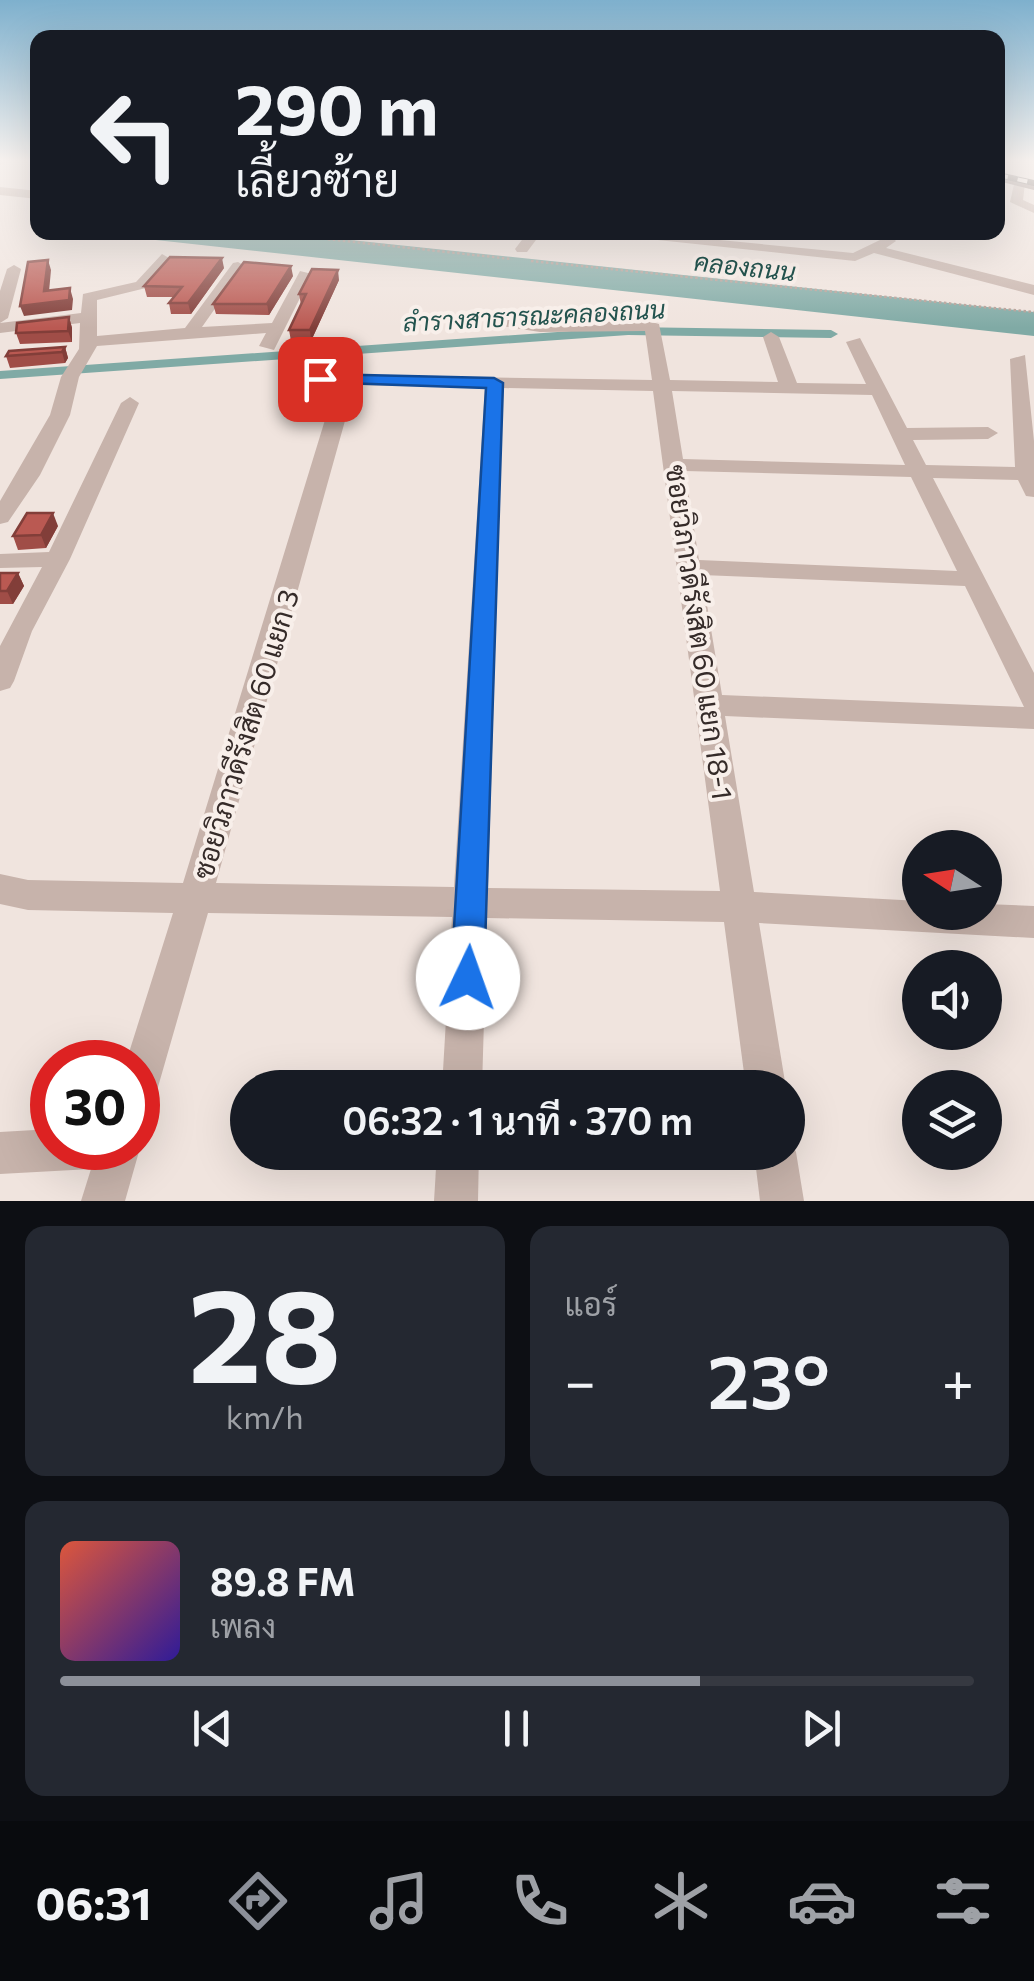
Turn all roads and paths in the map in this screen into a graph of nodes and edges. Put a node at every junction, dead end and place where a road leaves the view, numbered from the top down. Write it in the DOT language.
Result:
graph roads {
  1 [pos="330,240"];
  2 [pos="531,240"];
  3 [pos="713,240"];
  4 [pos="888,240"];
  5 [pos="874,250"];
  6 [pos="521,256"];
  7 [pos="162,258"];
  8 [pos="238,266"];
  9 [pos="14,269"];
  10 [pos="304,274"];
  11 [pos="1034,290"];
  12 [pos="1034,312"];
  13 [pos="91,316"];
  14 [pos="0,318"];
  15 [pos="510,318"];
  16 [pos="0,328"];
  17 [pos="274,328"];
  18 [pos="190,333"];
  19 [pos="771,337"];
  20 [pos="88,342"];
  21 [pos="854,342"];
  22 [pos="268,346"];
  23 [pos="1019,359"];
  24 [pos="292,378"];
  25 [pos="347,379"];
  26 [pos="494,383"];
  27 [pos="664,387"];
  28 [pos="790,389"];
  29 [pos="879,390"];
  30 [pos="130,403"];
  31 [pos="988,433"];
  32 [pos="900,434"];
  33 [pos="676,465"];
  34 [pos="918,472"];
  35 [pos="1030,483"];
  36 [pos="0,517"];
  37 [pos="58,560"];
  38 [pos="0,561"];
  39 [pos="691,567"];
  40 [pos="973,579"];
  41 [pos="9,632"];
  42 [pos="0,681"];
  43 [pos="1034,700"];
  44 [pos="711,705"];
  45 [pos="1034,718"];
  46 [pos="0,888"];
  47 [pos="194,900"];
  48 [pos="472,904"];
  49 [pos="740,907"];
  50 [pos="1034,922"];
  51 [pos="152,1040"];
  52 [pos="463,1070"];
  53 [pos="763,1070"];
  54 [pos="30,1151"];
  55 [pos="0,1153"];
  56 [pos="112,1170"];
  57 [pos="457,1170"];
  58 [pos="778,1170"];
  59 [pos="103,1201"];
  60 [pos="456,1201"];
  61 [pos="782,1201"];
  1 -- 6 [label="path"];
  2 -- 6 [label="street"];
  3 -- 5 [label="street"];
  4 -- 5 [label="street"];
  5 -- 11 [label="street"];
  6 -- 12 [label="path"];
  7 -- 13 [label="street"];
  8 -- 18 [label="street"];
  9 -- 14 [label="street"];
  10 -- 17 [label="street"];
  13 -- 16 [label="street"];
  13 -- 20 [label="street"];
  15 -- 27 [label="street, ซอยวิภาวดีรังสิต 60 แยก 18-1"];
  17 -- 18 [label="street"];
  17 -- 22 [label="street"];
  18 -- 20 [label="street"];
  19 -- 28 [label="street"];
  20 -- 36 [label="street"];
  21 -- 29 [label="street"];
  23 -- 35 [label="street"];
  24 -- 25 [label="street"];
  25 -- 26 [label="street"];
  25 -- 47 [label="street, ซอยวิภาวดีรังสิต 60 แยก 3"];
  26 -- 27 [label="street"];
  26 -- 48 [label="street"];
  27 -- 28 [label="street"];
  27 -- 33 [label="street, ซอยวิภาวดีรังสิต 60 แยก 18-1"];
  28 -- 29 [label="street"];
  29 -- 32 [label="street"];
  30 -- 37 [label="street"];
  31 -- 32 [label="street"];
  32 -- 34 [label="street"];
  33 -- 34 [label="street"];
  33 -- 39 [label="street, ซอยวิภาวดีรังสิต 60 แยก 18-1"];
  34 -- 35 [label="street"];
  34 -- 40 [label="street"];
  37 -- 38 [label="street"];
  37 -- 41 [label="street"];
  39 -- 40 [label="street"];
  39 -- 44 [label="street, ซอยวิภาวดีรังสิต 60 แยก 18-1"];
  40 -- 43 [label="street"];
  41 -- 42 [label="street"];
  44 -- 45 [label="street"];
  44 -- 49 [label="street, ซอยวิภาวดีรังสิต 60 แยก 18-1"];
  46 -- 47 [label="street"];
  47 -- 48 [label="street"];
  47 -- 51 [label="street, ซอยวิภาวดีรังสิต 60 แยก 3"];
  48 -- 49 [label="street"];
  48 -- 52 [label="street"];
  49 -- 50 [label="street"];
  49 -- 53 [label="street, ซอยวิภาวดีรังสิต 60 แยก 18-1"];
  54 -- 55 [label="street"];
  56 -- 59 [label="street"];
  57 -- 60 [label="street"];
  58 -- 61 [label="street"];
}
